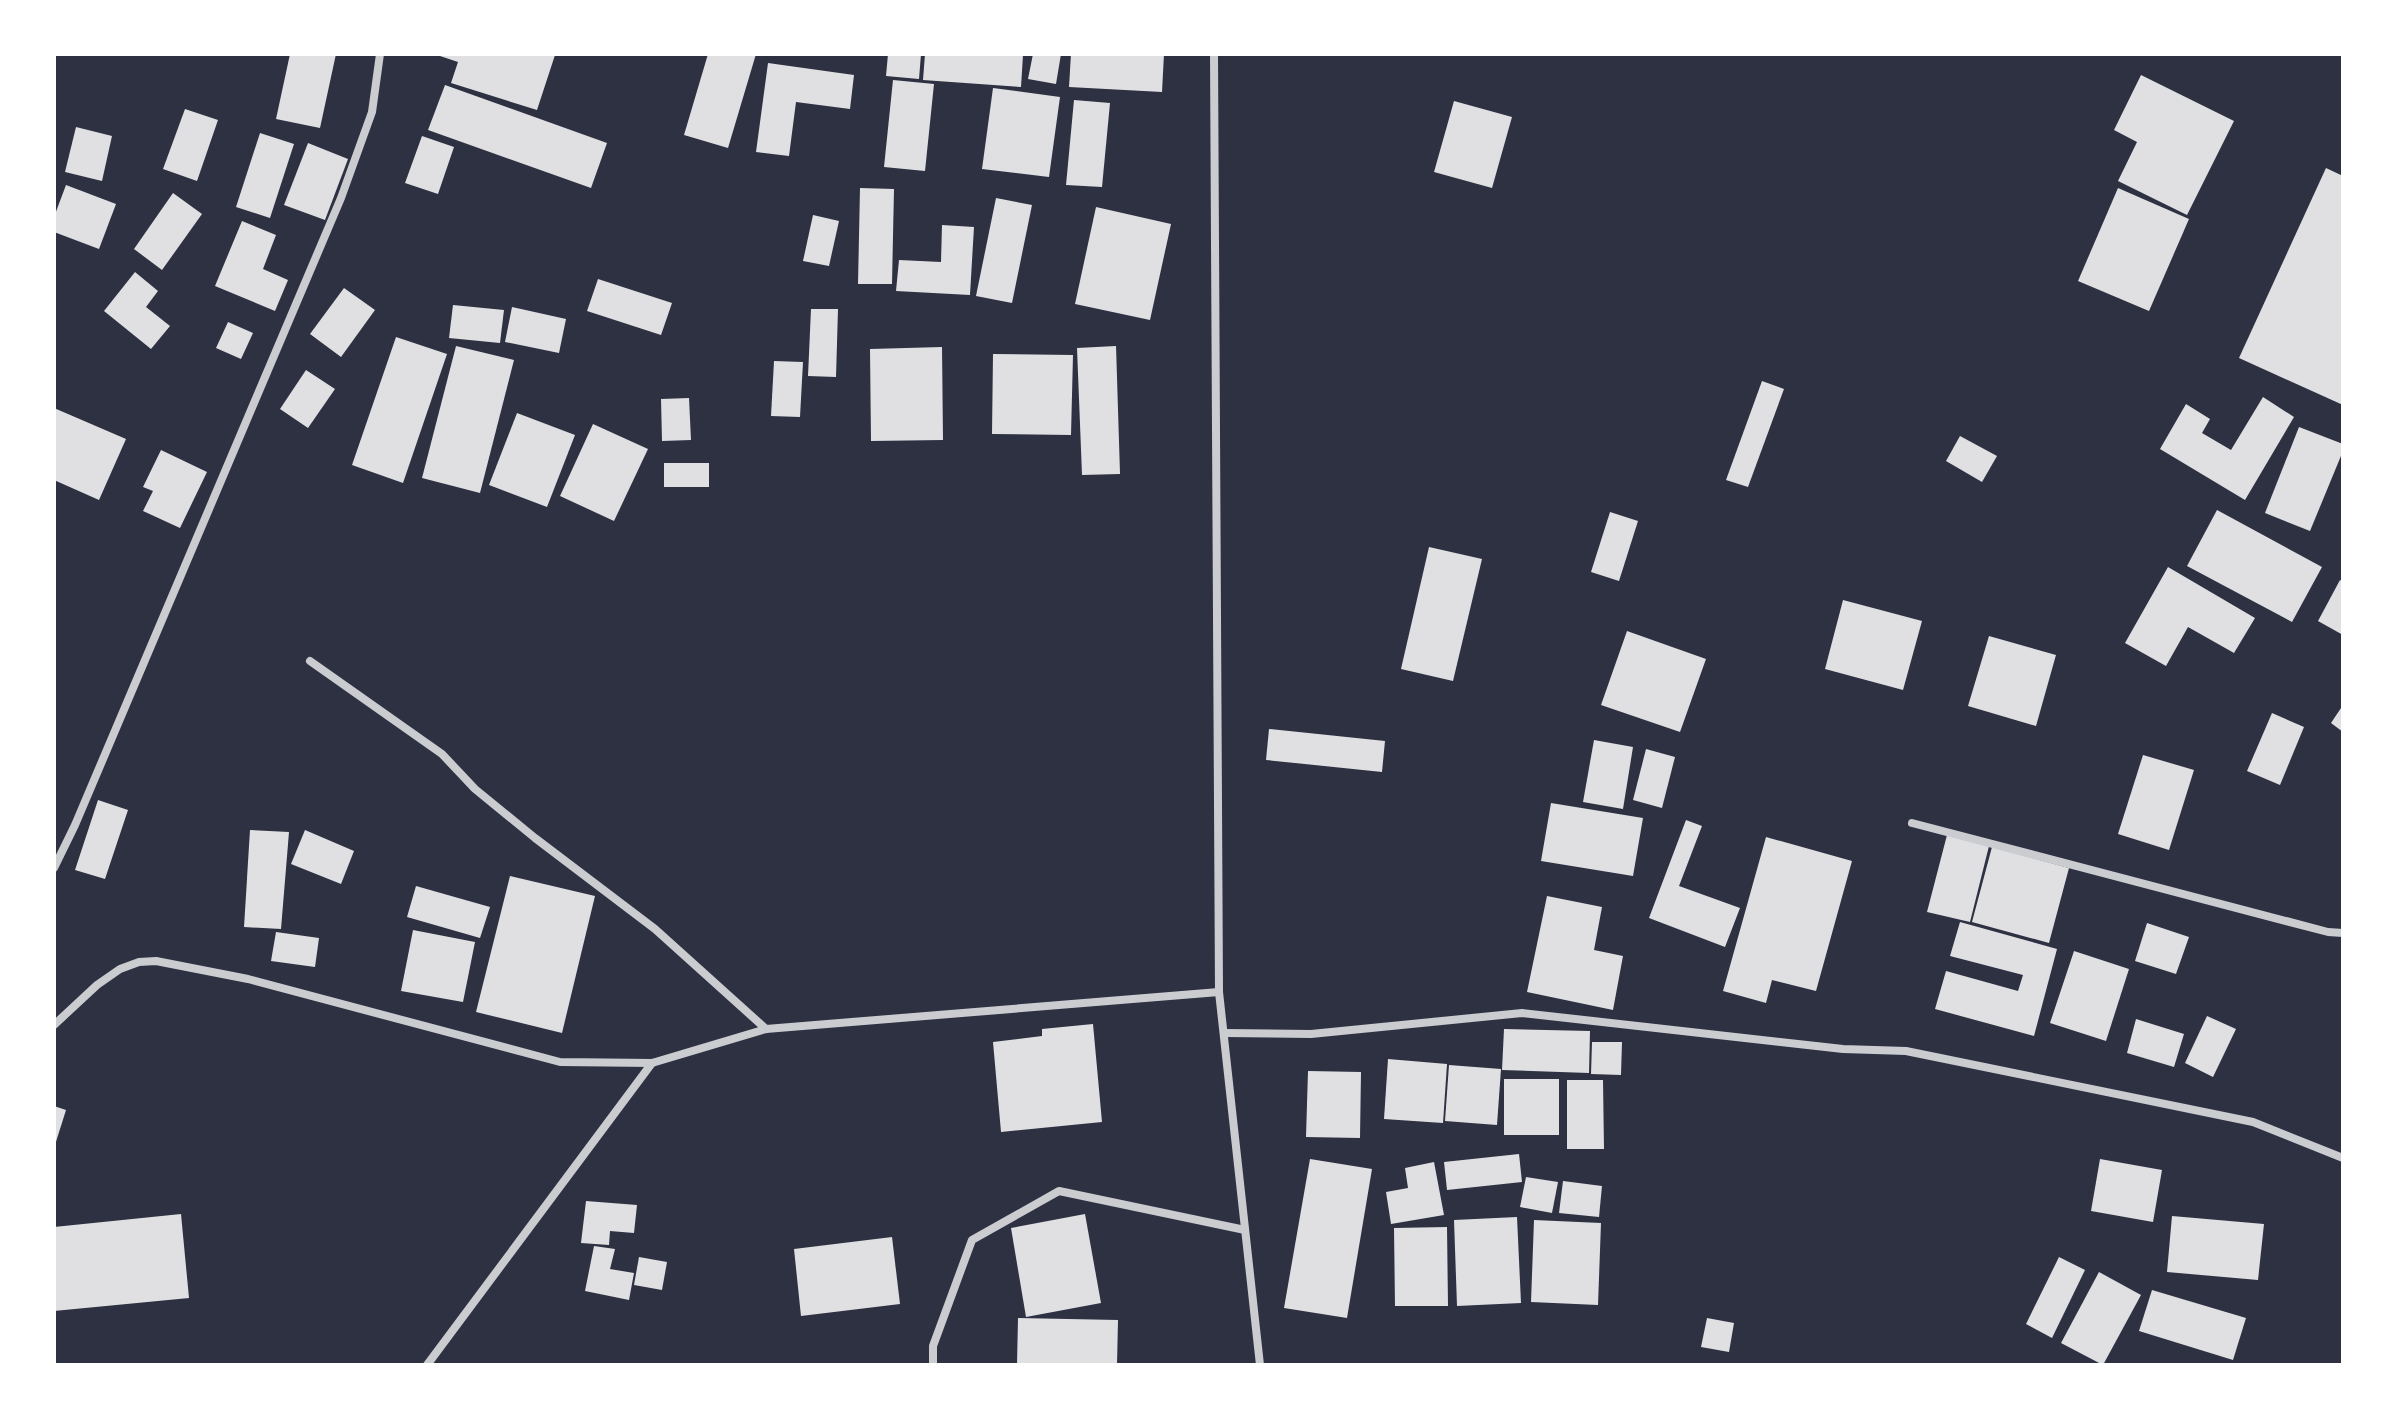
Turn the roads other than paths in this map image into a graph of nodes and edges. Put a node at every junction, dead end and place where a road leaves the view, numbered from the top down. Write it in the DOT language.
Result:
graph roads {
  1 [pos="380,54"];
  2 [pos="1214,54"];
  3 [pos="310,661"];
  4 [pos="1912,823"];
  5 [pos="54,868"];
  6 [pos="2343,933"];
  7 [pos="1219,992"];
  8 [pos="54,1025"];
  9 [pos="766,1029"];
  10 [pos="1224,1033"];
  11 [pos="652,1063"];
  12 [pos="2343,1158"];
  13 [pos="1245,1230"];
  14 [pos="427,1365"];
  15 [pos="933,1365"];
  16 [pos="1260,1365"];
  1 -- 5 [label="street"];
  2 -- 7 [label="street"];
  3 -- 9 [label="street"];
  4 -- 6 [label="street"];
  7 -- 9 [label="street"];
  7 -- 10 [label="street"];
  8 -- 11 [label="street"];
  9 -- 11 [label="street"];
  10 -- 12 [label="street"];
  10 -- 13 [label="street"];
  11 -- 14 [label="street"];
  13 -- 15 [label="street"];
  13 -- 16 [label="street"];
}
